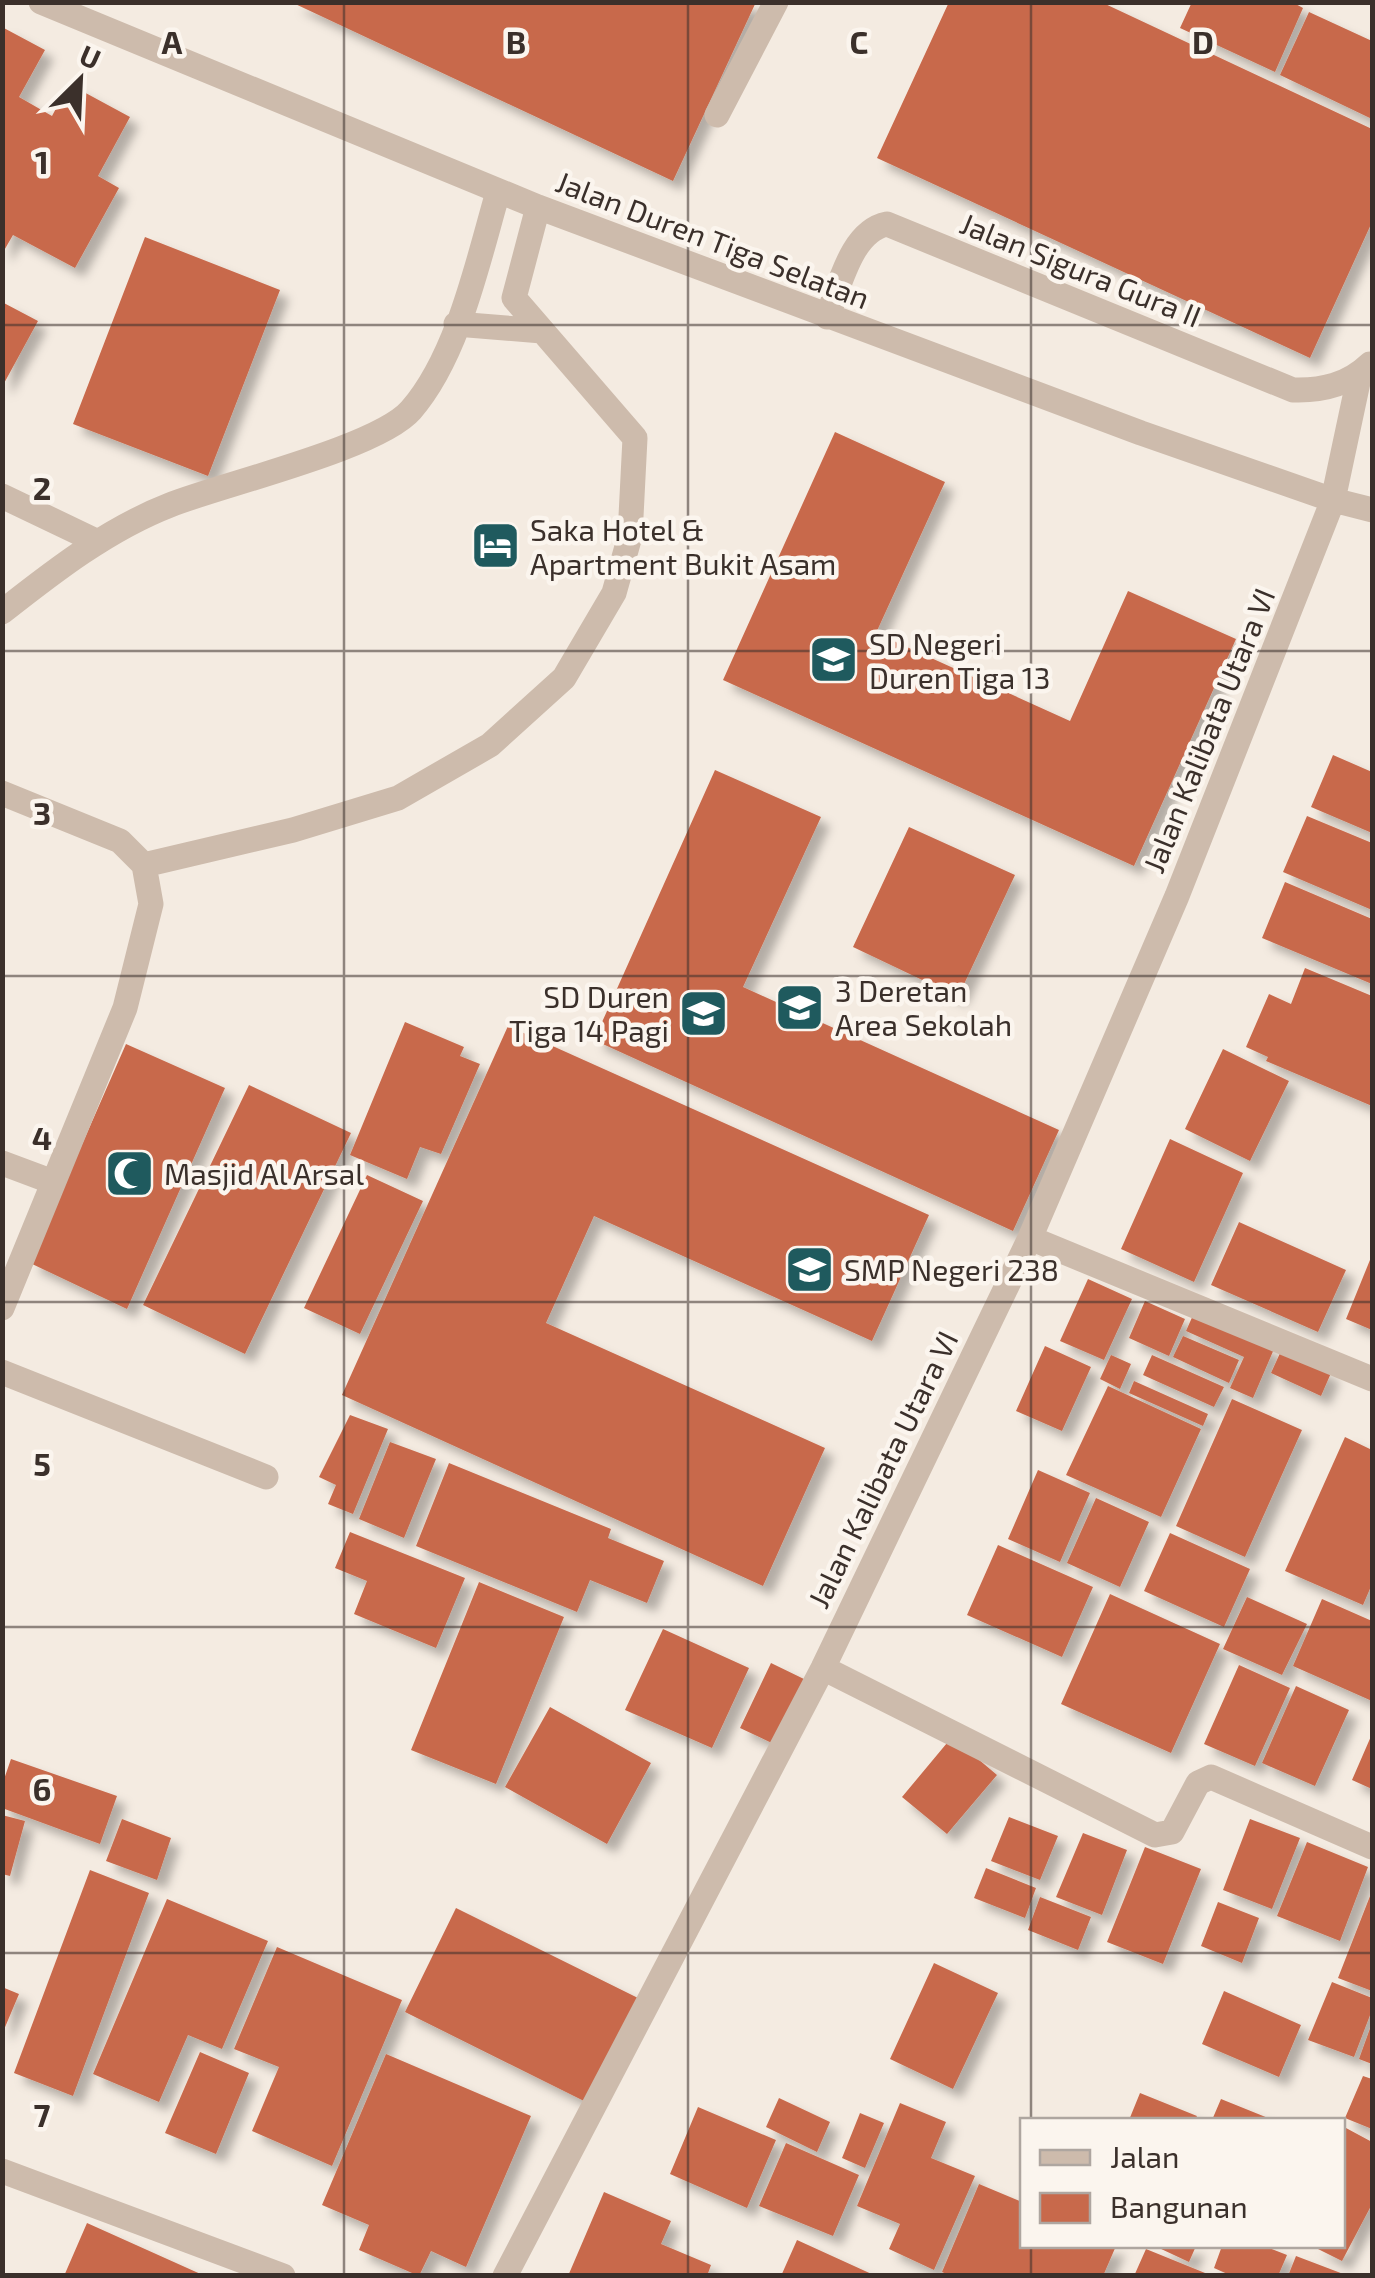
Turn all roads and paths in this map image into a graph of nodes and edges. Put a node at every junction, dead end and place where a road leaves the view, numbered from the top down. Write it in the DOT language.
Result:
graph roads {
  1 [pos="41,2"];
  2 [pos="776,2"];
  3 [pos="717,115"];
  4 [pos="498,192"];
  5 [pos="538,208"];
  6 [pos="828,317"];
  7 [pos="456,324"];
  8 [pos="542,332"];
  9 [pos="1366,368"];
  10 [pos="2,496"];
  11 [pos="1334,500"];
  12 [pos="1372,510"];
  13 [pos="98,542"];
  14 [pos="2,612"];
  15 [pos="2,793"];
  16 [pos="144,865"];
  17 [pos="2,1162"];
  18 [pos="53,1182"];
  19 [pos="1030,1238"];
  20 [pos="2,1308"];
  21 [pos="2,1372"];
  22 [pos="1372,1378"];
  23 [pos="266,1477"];
  24 [pos="823,1668"];
  25 [pos="1372,1847"];
  26 [pos="2,2171"];
  27 [pos="283,2276"];
  28 [pos="505,2276"];
  1 -- 4 [label="street, Jalan Duren Tiga Selatan"];
  2 -- 3 [label="street"];
  4 -- 5 [label="street, Jalan Duren Tiga Selatan"];
  4 -- 7 [label="street"];
  5 -- 6 [label="street, Jalan Duren Tiga Selatan"];
  5 -- 8 [label="street"];
  6 -- 9 [label="street, Jalan Sigura Gura II"];
  6 -- 11 [label="street, Jalan Duren Tiga Selatan"];
  7 -- 8 [label="street"];
  7 -- 13 [label="street"];
  8 -- 16 [label="street"];
  9 -- 11 [label="street, Jalan Sigura Gura II"];
  10 -- 13 [label="street"];
  11 -- 12 [label="street, Jalan Duren Tiga Selatan"];
  11 -- 19 [label="street, Jalan Kalibata Utara VI"];
  13 -- 14 [label="street"];
  15 -- 16 [label="street"];
  16 -- 18 [label="street"];
  17 -- 18 [label="street"];
  18 -- 20 [label="street"];
  19 -- 22 [label="street"];
  19 -- 24 [label="street, Jalan Kalibata Utara VI"];
  21 -- 23 [label="street"];
  24 -- 25 [label="street"];
  24 -- 28 [label="street, Jalan Kalibata Utara VI"];
  26 -- 27 [label="street"];
}
